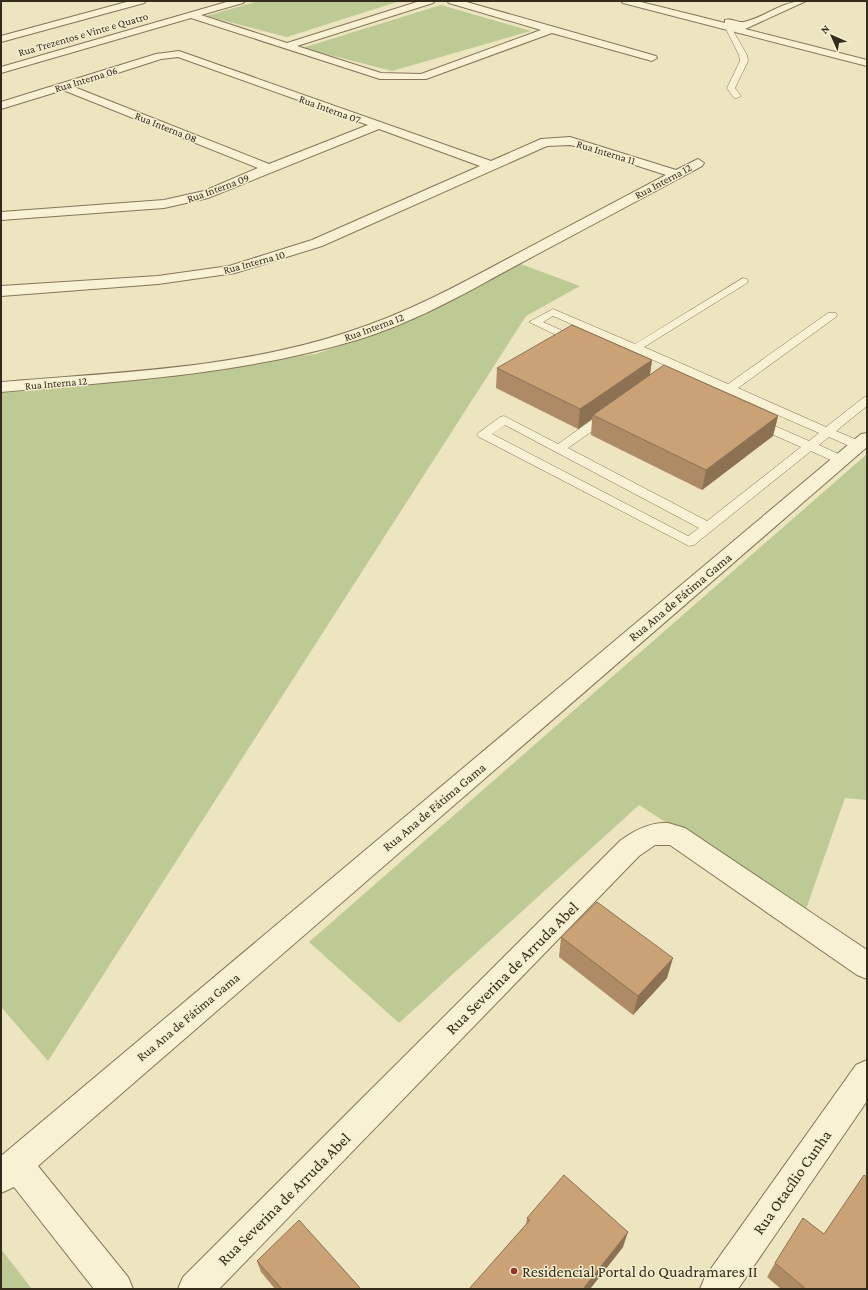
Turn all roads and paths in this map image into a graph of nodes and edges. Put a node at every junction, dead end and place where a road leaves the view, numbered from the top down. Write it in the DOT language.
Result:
graph roads {
  1 [pos="141,1"];
  2 [pos="240,1"];
  3 [pos="430,1"];
  4 [pos="452,1"];
  5 [pos="626,1"];
  6 [pos="646,1"];
  7 [pos="801,1"];
  8 [pos="193,10"];
  9 [pos="728,27"];
  10 [pos="552,30"];
  11 [pos="1,40"];
  12 [pos="287,46"];
  13 [pos="171,54"];
  14 [pos="863,55"];
  15 [pos="652,58"];
  16 [pos="1,70"];
  17 [pos="63,86"];
  18 [pos="737,96"];
  19 [pos="1,106"];
  20 [pos="377,126"];
  21 [pos="698,163"];
  22 [pos="490,165"];
  23 [pos="269,168"];
  24 [pos="677,174"];
  25 [pos="1,211"];
  26 [pos="27,213"];
  27 [pos="1,216"];
  28 [pos="743,281"];
  29 [pos="1,291"];
  30 [pos="832,315"];
  31 [pos="590,347"];
  32 [pos="635,348"];
  33 [pos="6,387"];
  34 [pos="729,389"];
  35 [pos="867,400"];
  36 [pos="616,410"];
  37 [pos="746,418"];
  38 [pos="828,432"];
  39 [pos="810,446"];
  40 [pos="855,448"];
  41 [pos="558,449"];
  42 [pos="708,527"];
  43 [pos="867,966"];
  44 [pos="867,1075"];
  45 [pos="9,1170"];
  46 [pos="116,1289"];
  47 [pos="195,1289"];
  48 [pos="717,1289"];
  1 -- 11 [label="street"];
  2 -- 8 [label="street, Rua Trezentos e Vinte e Quatro"];
  3 -- 12 [label="street"];
  4 -- 10 [label="street"];
  5 -- 9 [label="street"];
  6 -- 7 [label="street"];
  8 -- 12 [label="street"];
  8 -- 16 [label="street, Rua Trezentos e Vinte e Quatro"];
  9 -- 14 [label="street"];
  9 -- 18 [label="lane"];
  10 -- 12 [label="street"];
  10 -- 15 [label="street"];
  13 -- 17 [label="street, Rua Interna 06"];
  13 -- 20 [label="street, Rua Interna 07"];
  17 -- 19 [label="street, Rua Interna 06"];
  17 -- 23 [label="street, Rua Interna 08"];
  20 -- 22 [label="street, Rua Interna 07"];
  20 -- 23 [label="street, Rua Interna 09"];
  21 -- 24 [label="street, Rua Interna 12"];
  22 -- 24 [label="street, Rua Interna 11"];
  22 -- 29 [label="street, Rua Interna 10"];
  23 -- 26 [label="street, Rua Interna 09"];
  24 -- 33 [label="street, Rua Interna 12"];
  25 -- 26 [label="street, Rua Interna 09"];
  26 -- 27 [label="street, Rua Interna 09"];
  28 -- 32 [label="lane"];
  30 -- 34 [label="lane"];
  31 -- 32 [label="lane"];
  32 -- 34 [label="lane"];
  34 -- 38 [label="lane"];
  35 -- 38 [label="lane"];
  36 -- 41 [label="lane"];
  37 -- 39 [label="lane"];
  38 -- 39 [label="lane"];
  38 -- 40 [label="lane"];
  39 -- 40 [label="lane"];
  39 -- 42 [label="lane"];
  40 -- 45 [label="street, Rua Ana de Fátima Gama"];
  41 -- 42 [label="lane"];
  41 -- 42 [label="lane"];
  43 -- 47 [label="street, Rua Severina de Arruda Abel"];
  44 -- 48 [label="street, Rua Otacílio Cunha"];
  45 -- 46 [label="street"];
}
